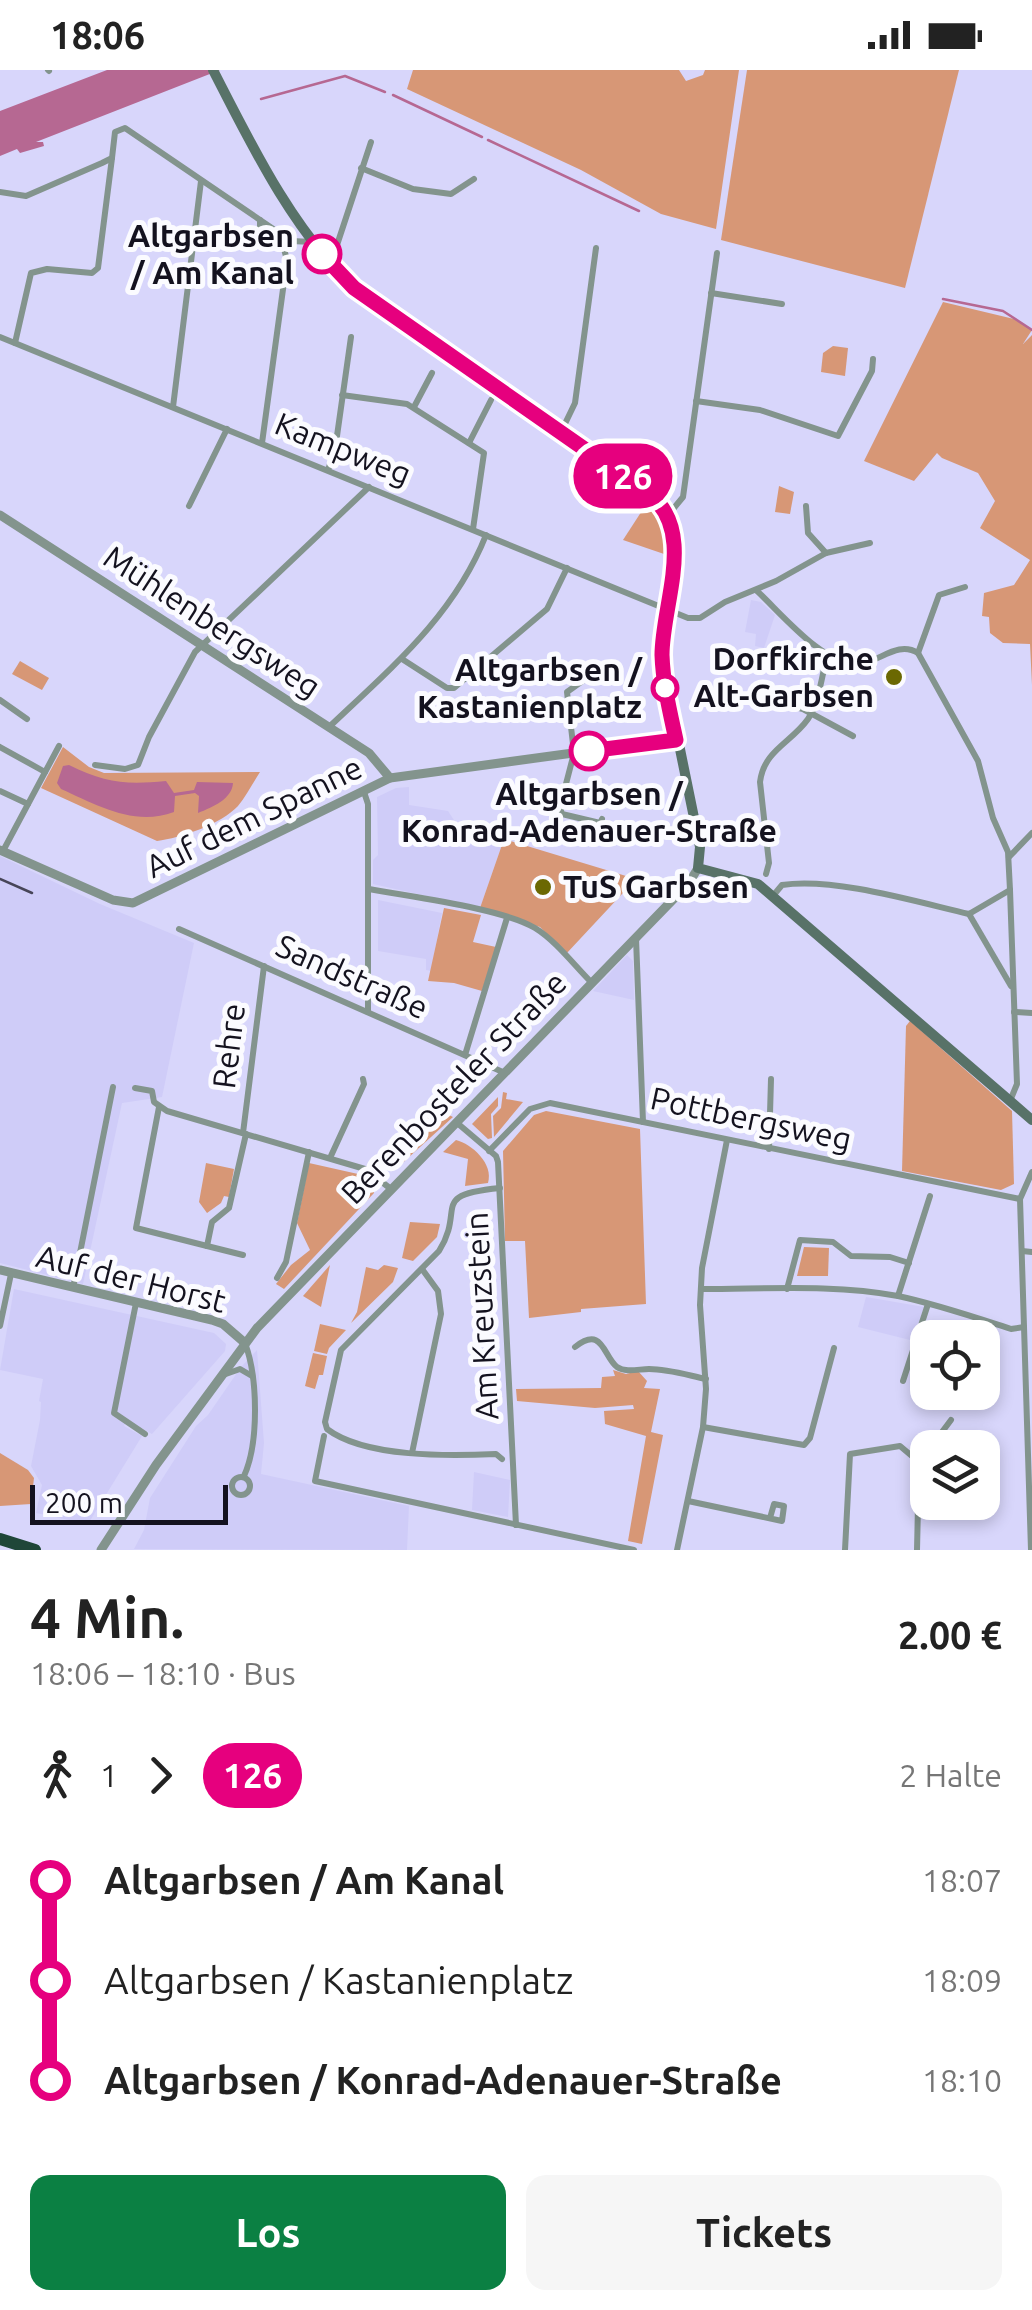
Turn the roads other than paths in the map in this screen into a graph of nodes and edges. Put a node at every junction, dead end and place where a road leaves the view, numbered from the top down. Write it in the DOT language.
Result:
graph roads {
  1 [pos="215,74"];
  2 [pos="371,142"];
  3 [pos="112,158"];
  4 [pos="361,168"];
  5 [pos="474,179"];
  6 [pos="201,181"];
  7 [pos="0,192"];
  8 [pos="260,220"];
  9 [pos="313,242"];
  10 [pos="596,248"];
  11 [pos="717,253"];
  12 [pos="328,262"];
  13 [pos="711,293"];
  14 [pos="782,304"];
  15 [pos="0,337"];
  16 [pos="351,337"];
  17 [pos="15,343"];
  18 [pos="873,359"];
  19 [pos="432,373"];
  20 [pos="342,395"];
  21 [pos="491,400"];
  22 [pos="696,401"];
  23 [pos="172,406"];
  24 [pos="414,407"];
  25 [pos="227,429"];
  26 [pos="561,432"];
  27 [pos="262,443"];
  28 [pos="469,443"];
  29 [pos="328,470"];
  30 [pos="369,487"];
  31 [pos="189,506"];
  32 [pos="806,506"];
  33 [pos="0,515"];
  34 [pos="668,515"];
  35 [pos="473,529"];
  36 [pos="486,535"];
  37 [pos="870,543"];
  38 [pos="826,552"];
  39 [pos="567,568"];
  40 [pos="965,587"];
  41 [pos="757,590"];
  42 [pos="666,609"];
  43 [pos="202,645"];
  44 [pos="918,653"];
  45 [pos="827,656"];
  46 [pos="402,660"];
  47 [pos="602,667"];
  48 [pos="755,697"];
  49 [pos="0,700"];
  50 [pos="812,714"];
  51 [pos="27,718"];
  52 [pos="329,727"];
  53 [pos="853,736"];
  54 [pos="676,740"];
  55 [pos="59,746"];
  56 [pos="0,747"];
  57 [pos="574,753"];
  58 [pos="95,764"];
  59 [pos="46,772"];
  60 [pos="390,778"];
  61 [pos="0,790"];
  62 [pos="364,792"];
  63 [pos="28,804"];
  64 [pos="602,820"];
  65 [pos="1032,834"];
  66 [pos="2,851"];
  67 [pos="1009,857"];
  68 [pos="698,868"];
  69 [pos="766,874"];
  70 [pos="369,889"];
  71 [pos="1010,890"];
  72 [pos="772,896"];
  73 [pos="969,914"];
  74 [pos="507,918"];
  75 [pos="179,929"];
  76 [pos="636,937"];
  77 [pos="264,966"];
  78 [pos="591,982"];
  79 [pos="1014,990"];
  80 [pos="368,1012"];
  81 [pos="1014,1012"];
  82 [pos="1032,1013"];
  83 [pos="465,1055"];
  84 [pos="504,1073"];
  85 [pos="363,1079"];
  86 [pos="770,1079"];
  87 [pos="112,1087"];
  88 [pos="135,1088"];
  89 [pos="1010,1101"];
  90 [pos="159,1107"];
  91 [pos="1032,1120"];
  92 [pos="456,1122"];
  93 [pos="643,1122"];
  94 [pos="244,1133"];
  95 [pos="727,1140"];
  96 [pos="769,1148"];
  97 [pos="489,1150"];
  98 [pos="309,1152"];
  99 [pos="330,1158"];
  100 [pos="1032,1172"];
  101 [pos="391,1188"];
  102 [pos="500,1188"];
  103 [pos="930,1196"];
  104 [pos="1020,1199"];
  105 [pos="206,1246"];
  106 [pos="1022,1251"];
  107 [pos="1032,1252"];
  108 [pos="242,1254"];
  109 [pos="909,1263"];
  110 [pos="422,1269"];
  111 [pos="0,1270"];
  112 [pos="11,1274"];
  113 [pos="277,1278"];
  114 [pos="702,1288"];
  115 [pos="787,1289"];
  116 [pos="73,1290"];
  117 [pos="898,1296"];
  118 [pos="2,1303"];
  119 [pos="136,1303"];
  120 [pos="928,1304"];
  121 [pos="0,1326"];
  122 [pos="1024,1328"];
  123 [pos="245,1343"];
  124 [pos="574,1347"];
  125 [pos="834,1348"];
  126 [pos="220,1376"];
  127 [pos="253,1377"];
  128 [pos="706,1378"];
  129 [pos="903,1381"];
  130 [pos="951,1420"];
  131 [pos="702,1427"];
  132 [pos="943,1430"];
  133 [pos="145,1434"];
  134 [pos="324,1436"];
  135 [pos="412,1453"];
  136 [pos="1030,1453"];
  137 [pos="910,1454"];
  138 [pos="502,1459"];
  139 [pos="244,1476"];
  140 [pos="688,1501"];
  141 [pos="770,1518"];
  142 [pos="918,1520"];
  143 [pos="516,1525"];
  144 [pos="0,1540"];
  145 [pos="35,1550"];
  146 [pos="102,1550"];
  147 [pos="634,1550"];
  148 [pos="677,1550"];
  149 [pos="846,1550"];
  150 [pos="917,1550"];
  151 [pos="1030,1550"];
  1 -- 9 [label="main road"];
  2 -- 4 [label="street"];
  3 -- 6 [label="street"];
  3 -- 7 [label="street"];
  3 -- 17 [label="street"];
  4 -- 5 [label="street"];
  4 -- 12 [label="street"];
  6 -- 8 [label="street"];
  6 -- 23 [label="street"];
  8 -- 9 [label="street"];
  8 -- 27 [label="street"];
  9 -- 12 [label="main road"];
  10 -- 26 [label="street"];
  11 -- 13 [label="street"];
  12 -- 26 [label="main road"];
  13 -- 14 [label="street"];
  13 -- 22 [label="street"];
  15 -- 17 [label="street, Kampweg"];
  16 -- 20 [label="street"];
  17 -- 23 [label="street, Kampweg"];
  18 -- 22 [label="street"];
  19 -- 24 [label="street"];
  20 -- 24 [label="street"];
  20 -- 29 [label="street"];
  21 -- 28 [label="street"];
  22 -- 34 [label="street"];
  23 -- 25 [label="street, Kampweg"];
  24 -- 28 [label="street"];
  25 -- 27 [label="street, Kampweg"];
  25 -- 31 [label="street"];
  26 -- 34 [label="main road"];
  27 -- 29 [label="street, Kampweg"];
  28 -- 35 [label="street"];
  29 -- 30 [label="street, Kampweg"];
  30 -- 35 [label="street, Kampweg"];
  30 -- 43 [label="street"];
  32 -- 38 [label="street"];
  33 -- 43 [label="street, Mühlenbergsweg"];
  34 -- 42 [label="main road"];
  35 -- 36 [label="street, Kampweg"];
  36 -- 39 [label="street, Kampweg"];
  36 -- 46 [label="street"];
  37 -- 38 [label="street, Kampweg"];
  38 -- 41 [label="street, Kampweg"];
  39 -- 42 [label="street, Kampweg"];
  39 -- 46 [label="street"];
  40 -- 44 [label="street"];
  41 -- 42 [label="street, Kampweg"];
  41 -- 45 [label="street"];
  42 -- 54 [label="main road"];
  43 -- 52 [label="street, Mühlenbergsweg"];
  43 -- 58 [label="street"];
  44 -- 45 [label="street"];
  44 -- 67 [label="street"];
  45 -- 50 [label="street"];
  46 -- 52 [label="street"];
  47 -- 57 [label="street"];
  48 -- 50 [label="street"];
  49 -- 51 [label="street"];
  50 -- 53 [label="street"];
  50 -- 69 [label="street"];
  52 -- 60 [label="street, Mühlenbergsweg"];
  54 -- 57 [label="street"];
  54 -- 68 [label="main road"];
  55 -- 59 [label="street"];
  56 -- 59 [label="street"];
  57 -- 60 [label="street"];
  57 -- 64 [label="street"];
  59 -- 63 [label="street"];
  60 -- 62 [label="street, Auf dem Spanne"];
  61 -- 63 [label="street"];
  62 -- 66 [label="street, Auf dem Spanne"];
  62 -- 70 [label="street"];
  63 -- 66 [label="street"];
  65 -- 67 [label="street"];
  67 -- 71 [label="street"];
  68 -- 72 [label="main road"];
  68 -- 76 [label="street, Berenbosteler Straße"];
  70 -- 74 [label="street"];
  70 -- 80 [label="street"];
  71 -- 73 [label="street"];
  71 -- 79 [label="street"];
  72 -- 73 [label="street"];
  72 -- 89 [label="main road"];
  73 -- 79 [label="street"];
  74 -- 78 [label="street"];
  74 -- 83 [label="street"];
  75 -- 77 [label="street, Sandstraße"];
  76 -- 78 [label="street, Berenbosteler Straße"];
  76 -- 93 [label="street"];
  77 -- 80 [label="street, Sandstraße"];
  77 -- 94 [label="street, Rehre"];
  78 -- 84 [label="street, Berenbosteler Straße"];
  79 -- 81 [label="street"];
  80 -- 83 [label="street, Sandstraße"];
  81 -- 82 [label="street"];
  81 -- 89 [label="street"];
  83 -- 84 [label="street, Sandstraße"];
  84 -- 92 [label="street, Berenbosteler Straße"];
  85 -- 99 [label="street"];
  86 -- 96 [label="street"];
  87 -- 116 [label="street"];
  88 -- 90 [label="street"];
  89 -- 91 [label="main road"];
  90 -- 94 [label="street"];
  90 -- 105 [label="street"];
  92 -- 97 [label="street"];
  92 -- 101 [label="street, Berenbosteler Straße"];
  93 -- 95 [label="street, Pottbergsweg"];
  93 -- 97 [label="street, Pottbergsweg"];
  94 -- 98 [label="street"];
  94 -- 105 [label="street, Rehre"];
  95 -- 96 [label="street, Pottbergsweg"];
  95 -- 114 [label="street"];
  96 -- 104 [label="street, Pottbergsweg"];
  97 -- 102 [label="street, Am Kreuzstein"];
  98 -- 99 [label="street"];
  98 -- 113 [label="street"];
  99 -- 101 [label="street"];
  100 -- 104 [label="street"];
  101 -- 123 [label="street, Berenbosteler Straße"];
  102 -- 110 [label="street"];
  102 -- 143 [label="street, Am Kreuzstein"];
  103 -- 109 [label="street"];
  104 -- 106 [label="street"];
  105 -- 108 [label="street"];
  106 -- 107 [label="street"];
  106 -- 122 [label="street"];
  109 -- 115 [label="street"];
  109 -- 117 [label="street"];
  110 -- 135 [label="street"];
  110 -- 135 [label="street"];
  111 -- 112 [label="street, Auf der Horst"];
  112 -- 116 [label="street, Auf der Horst"];
  112 -- 118 [label="street"];
  114 -- 115 [label="street"];
  114 -- 128 [label="street"];
  115 -- 117 [label="street"];
  116 -- 119 [label="street, Auf der Horst"];
  117 -- 120 [label="street"];
  118 -- 121 [label="street"];
  119 -- 123 [label="street, Auf der Horst"];
  119 -- 133 [label="street"];
  120 -- 122 [label="street"];
  120 -- 129 [label="street"];
  122 -- 136 [label="street"];
  123 -- 126 [label="street, Berenbosteler Straße"];
  123 -- 127 [label="street"];
  124 -- 128 [label="street"];
  125 -- 131 [label="street"];
  126 -- 127 [label="street"];
  126 -- 146 [label="street, Berenbosteler Straße"];
  127 -- 139 [label="street"];
  128 -- 131 [label="street"];
  130 -- 132 [label="street"];
  131 -- 140 [label="street"];
  134 -- 143 [label="street"];
  135 -- 138 [label="street"];
  136 -- 151 [label="street"];
  137 -- 149 [label="street"];
  140 -- 141 [label="street"];
  140 -- 148 [label="street"];
  142 -- 150 [label="street"];
  143 -- 147 [label="street"];
  144 -- 145 [label="highway"];
}
